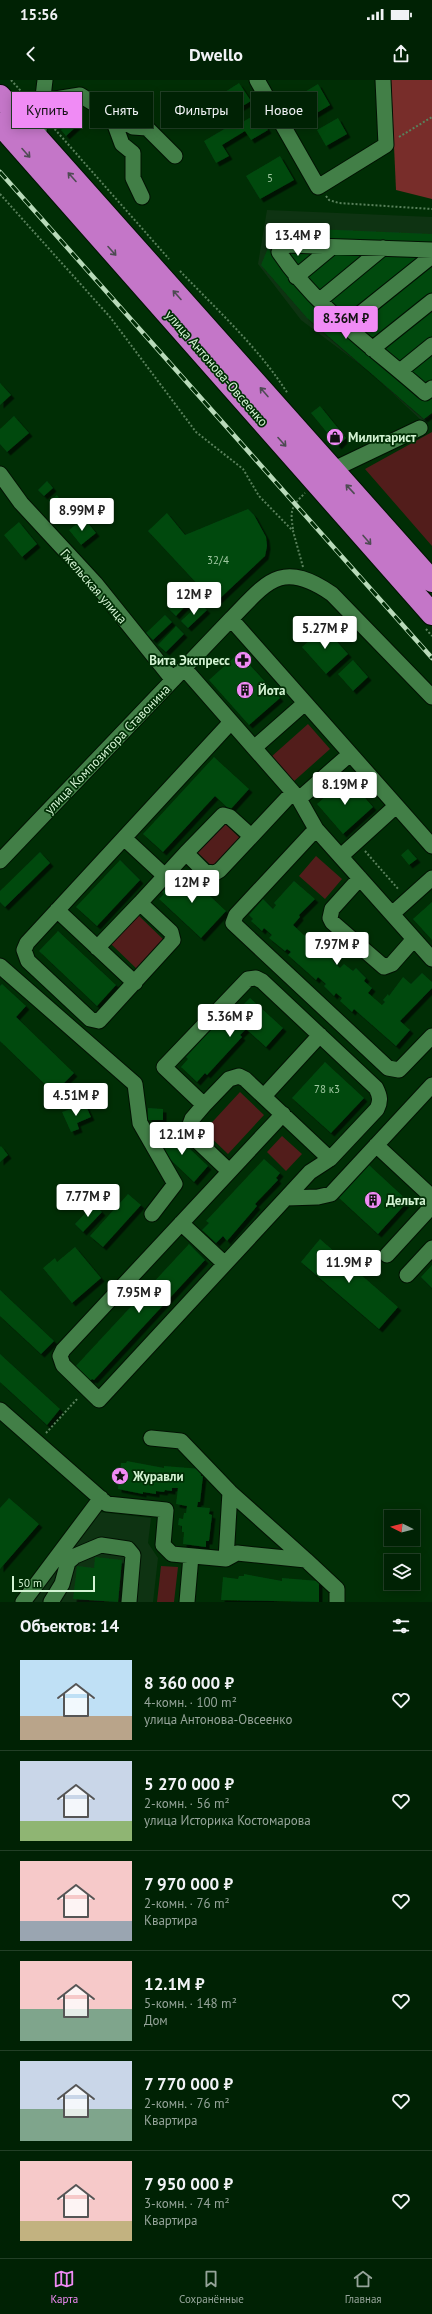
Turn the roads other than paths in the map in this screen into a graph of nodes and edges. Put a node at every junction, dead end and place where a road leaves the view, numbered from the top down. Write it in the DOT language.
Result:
graph roads {
  1 [pos="45,80"];
  2 [pos="257,80"];
  3 [pos="383,80"];
  4 [pos="44,92"];
  5 [pos="0,96"];
  6 [pos="0,124"];
  7 [pos="39,128"];
  8 [pos="116,128"];
  9 [pos="147,128"];
  10 [pos="38,139"];
  11 [pos="175,156"];
  12 [pos="142,197"];
  13 [pos="88,209"];
  14 [pos="331,248"];
  15 [pos="383,248"];
  16 [pos="432,250"];
  17 [pos="432,256"];
  18 [pos="296,277"];
  19 [pos="320,300"];
  20 [pos="432,301"];
  21 [pos="346,325"];
  22 [pos="432,345"];
  23 [pos="372,349"];
  24 [pos="400,371"];
  25 [pos="432,388"];
  26 [pos="420,428"];
  27 [pos="332,470"];
  28 [pos="0,474"];
  29 [pos="432,581"];
  30 [pos="432,614"];
  31 [pos="231,619"];
  32 [pos="184,668"];
  33 [pos="173,680"];
  34 [pos="432,697"];
  35 [pos="305,703"];
  36 [pos="232,722"];
  37 [pos="254,748"];
  38 [pos="350,754"];
  39 [pos="296,795"];
  40 [pos="396,806"];
  41 [pos="316,828"];
  42 [pos="251,836"];
  43 [pos="124,838"];
  44 [pos="432,846"];
  45 [pos="186,853"];
  46 [pos="340,856"];
  47 [pos="0,861"];
  48 [pos="165,876"];
  49 [pos="360,878"];
  50 [pos="432,878"];
  51 [pos="140,903"];
  52 [pos="57,910"];
  53 [pos="392,914"];
  54 [pos="414,939"];
  55 [pos="98,948"];
  56 [pos="432,959"];
  57 [pos="0,966"];
  58 [pos="135,983"];
  59 [pos="320,1036"];
  60 [pos="432,1036"];
  61 [pos="432,1086"];
  62 [pos="264,1096"];
  63 [pos="204,1105"];
  64 [pos="283,1114"];
  65 [pos="376,1145"];
  66 [pos="330,1158"];
  67 [pos="230,1171"];
  68 [pos="432,1197"];
  69 [pos="286,1198"];
  70 [pos="432,1206"];
  71 [pos="152,1214"];
  72 [pos="181,1223"];
  73 [pos="432,1248"];
  74 [pos="386,1255"];
  75 [pos="225,1264"];
  76 [pos="407,1274"];
  77 [pos="0,1410"];
  78 [pos="151,1438"];
  79 [pos="230,1492"];
  80 [pos="101,1498"];
  81 [pos="192,1556"];
  82 [pos="226,1559"];
  83 [pos="306,1560"];
  84 [pos="23,1602"];
  85 [pos="51,1602"];
  86 [pos="129,1602"];
  87 [pos="187,1602"];
  88 [pos="337,1602"];
  1 -- 4 [label="street"];
  2 -- 3 [label="street"];
  5 -- 10 [label="highway, улица Антонова-Овсеенко"];
  6 -- 13 [label="highway, улица Антонова-Овсеенко, one-way"];
  7 -- 10 [label="street"];
  8 -- 12 [label="street"];
  9 -- 11 [label="street"];
  13 -- 10 [label="highway, улица Антонова-Овсеенко, one-way"];
  27 -- 13 [label="highway, улица Антонова-Овсеенко, one-way"];
  13 -- 30 [label="highway, улица Антонова-Овсеенко, one-way"];
  14 -- 15 [label="street"];
  14 -- 18 [label="street"];
  14 -- 18 [label="street"];
  15 -- 16 [label="street"];
  15 -- 19 [label="street"];
  17 -- 21 [label="street"];
  18 -- 19 [label="street"];
  19 -- 21 [label="street"];
  20 -- 23 [label="street"];
  21 -- 23 [label="street"];
  22 -- 24 [label="street"];
  23 -- 24 [label="street"];
  24 -- 25 [label="street"];
  26 -- 27 [label="street"];
  29 -- 27 [label="highway, улица Антонова-Овсеенко, one-way"];
  28 -- 33 [label="street, Гжельская улица"];
  31 -- 32 [label="street, улица Композитора Ставонина"];
  31 -- 34 [label="street, улица Композитора Ставонина"];
  31 -- 35 [label="street"];
  32 -- 33 [label="street, улица Композитора Ставонина"];
  32 -- 36 [label="street"];
  33 -- 47 [label="street, улица Композитора Ставонина"];
  35 -- 37 [label="street"];
  35 -- 38 [label="street"];
  36 -- 37 [label="street"];
  36 -- 43 [label="street"];
  37 -- 39 [label="street"];
  38 -- 39 [label="street"];
  38 -- 40 [label="street"];
  39 -- 41 [label="street"];
  39 -- 42 [label="street"];
  40 -- 44 [label="street"];
  40 -- 46 [label="street"];
  41 -- 46 [label="street"];
  41 -- 60 [label="street"];
  42 -- 45 [label="street"];
  42 -- 45 [label="street"];
  43 -- 48 [label="street"];
  43 -- 52 [label="street"];
  45 -- 48 [label="street"];
  46 -- 49 [label="street"];
  48 -- 51 [label="street"];
  49 -- 53 [label="street"];
  49 -- 54 [label="street"];
  50 -- 53 [label="street"];
  51 -- 55 [label="street"];
  51 -- 58 [label="street"];
  52 -- 55 [label="street"];
  52 -- 58 [label="street"];
  53 -- 54 [label="street"];
  54 -- 56 [label="street"];
  55 -- 58 [label="street"];
  57 -- 71 [label="street"];
  59 -- 62 [label="street"];
  59 -- 63 [label="street"];
  59 -- 66 [label="street"];
  61 -- 65 [label="street"];
  62 -- 63 [label="street"];
  62 -- 64 [label="street"];
  63 -- 67 [label="street"];
  64 -- 66 [label="street"];
  64 -- 67 [label="street"];
  65 -- 68 [label="street"];
  65 -- 69 [label="street"];
  66 -- 69 [label="street"];
  67 -- 72 [label="street"];
  69 -- 75 [label="street"];
  70 -- 74 [label="street"];
  72 -- 75 [label="street"];
  72 -- 75 [label="street"];
  73 -- 76 [label="street"];
  77 -- 80 [label="street"];
  78 -- 79 [label="street"];
  79 -- 82 [label="street"];
  79 -- 83 [label="street"];
  80 -- 81 [label="street"];
  80 -- 84 [label="street"];
  81 -- 82 [label="street"];
  81 -- 87 [label="street"];
  82 -- 83 [label="street"];
  83 -- 88 [label="street"];
  85 -- 86 [label="street"];
}
